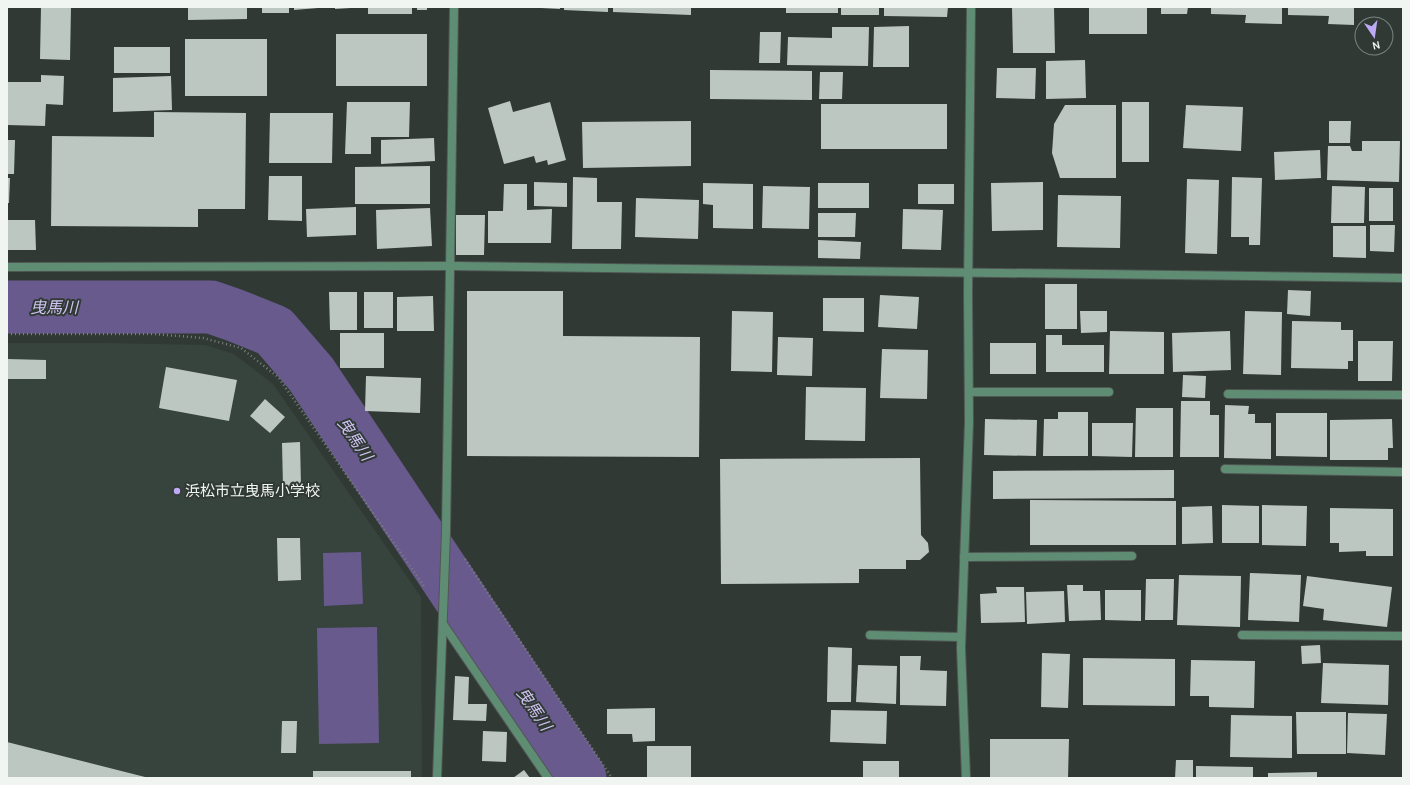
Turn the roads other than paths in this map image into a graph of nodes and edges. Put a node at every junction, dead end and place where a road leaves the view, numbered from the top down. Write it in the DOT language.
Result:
graph roads {
  1 [pos="454,7"];
  2 [pos="971,7"];
  3 [pos="451,266"];
  4 [pos="7,267"];
  5 [pos="968,271"];
  6 [pos="1403,278"];
  7 [pos="969,392"];
  8 [pos="1109,392"];
  9 [pos="1228,394"];
  10 [pos="1403,395"];
  11 [pos="1225,469"];
  12 [pos="1403,472"];
  13 [pos="1132,556"];
  14 [pos="964,557"];
  15 [pos="443,624"];
  16 [pos="870,635"];
  17 [pos="1242,635"];
  18 [pos="1403,636"];
  19 [pos="962,637"];
  20 [pos="437,778"];
  21 [pos="548,778"];
  22 [pos="966,778"];
  1 -- 3 [label="street"];
  2 -- 5 [label="street"];
  3 -- 4 [label="street"];
  3 -- 5 [label="street"];
  3 -- 15 [label="street"];
  5 -- 6 [label="street"];
  5 -- 7 [label="street"];
  7 -- 8 [label="street"];
  7 -- 14 [label="street"];
  9 -- 10 [label="street"];
  11 -- 12 [label="street"];
  13 -- 14 [label="street"];
  14 -- 19 [label="street"];
  15 -- 20 [label="street"];
  15 -- 21 [label="street"];
  16 -- 19 [label="street"];
  17 -- 18 [label="street"];
  19 -- 22 [label="street"];
}
